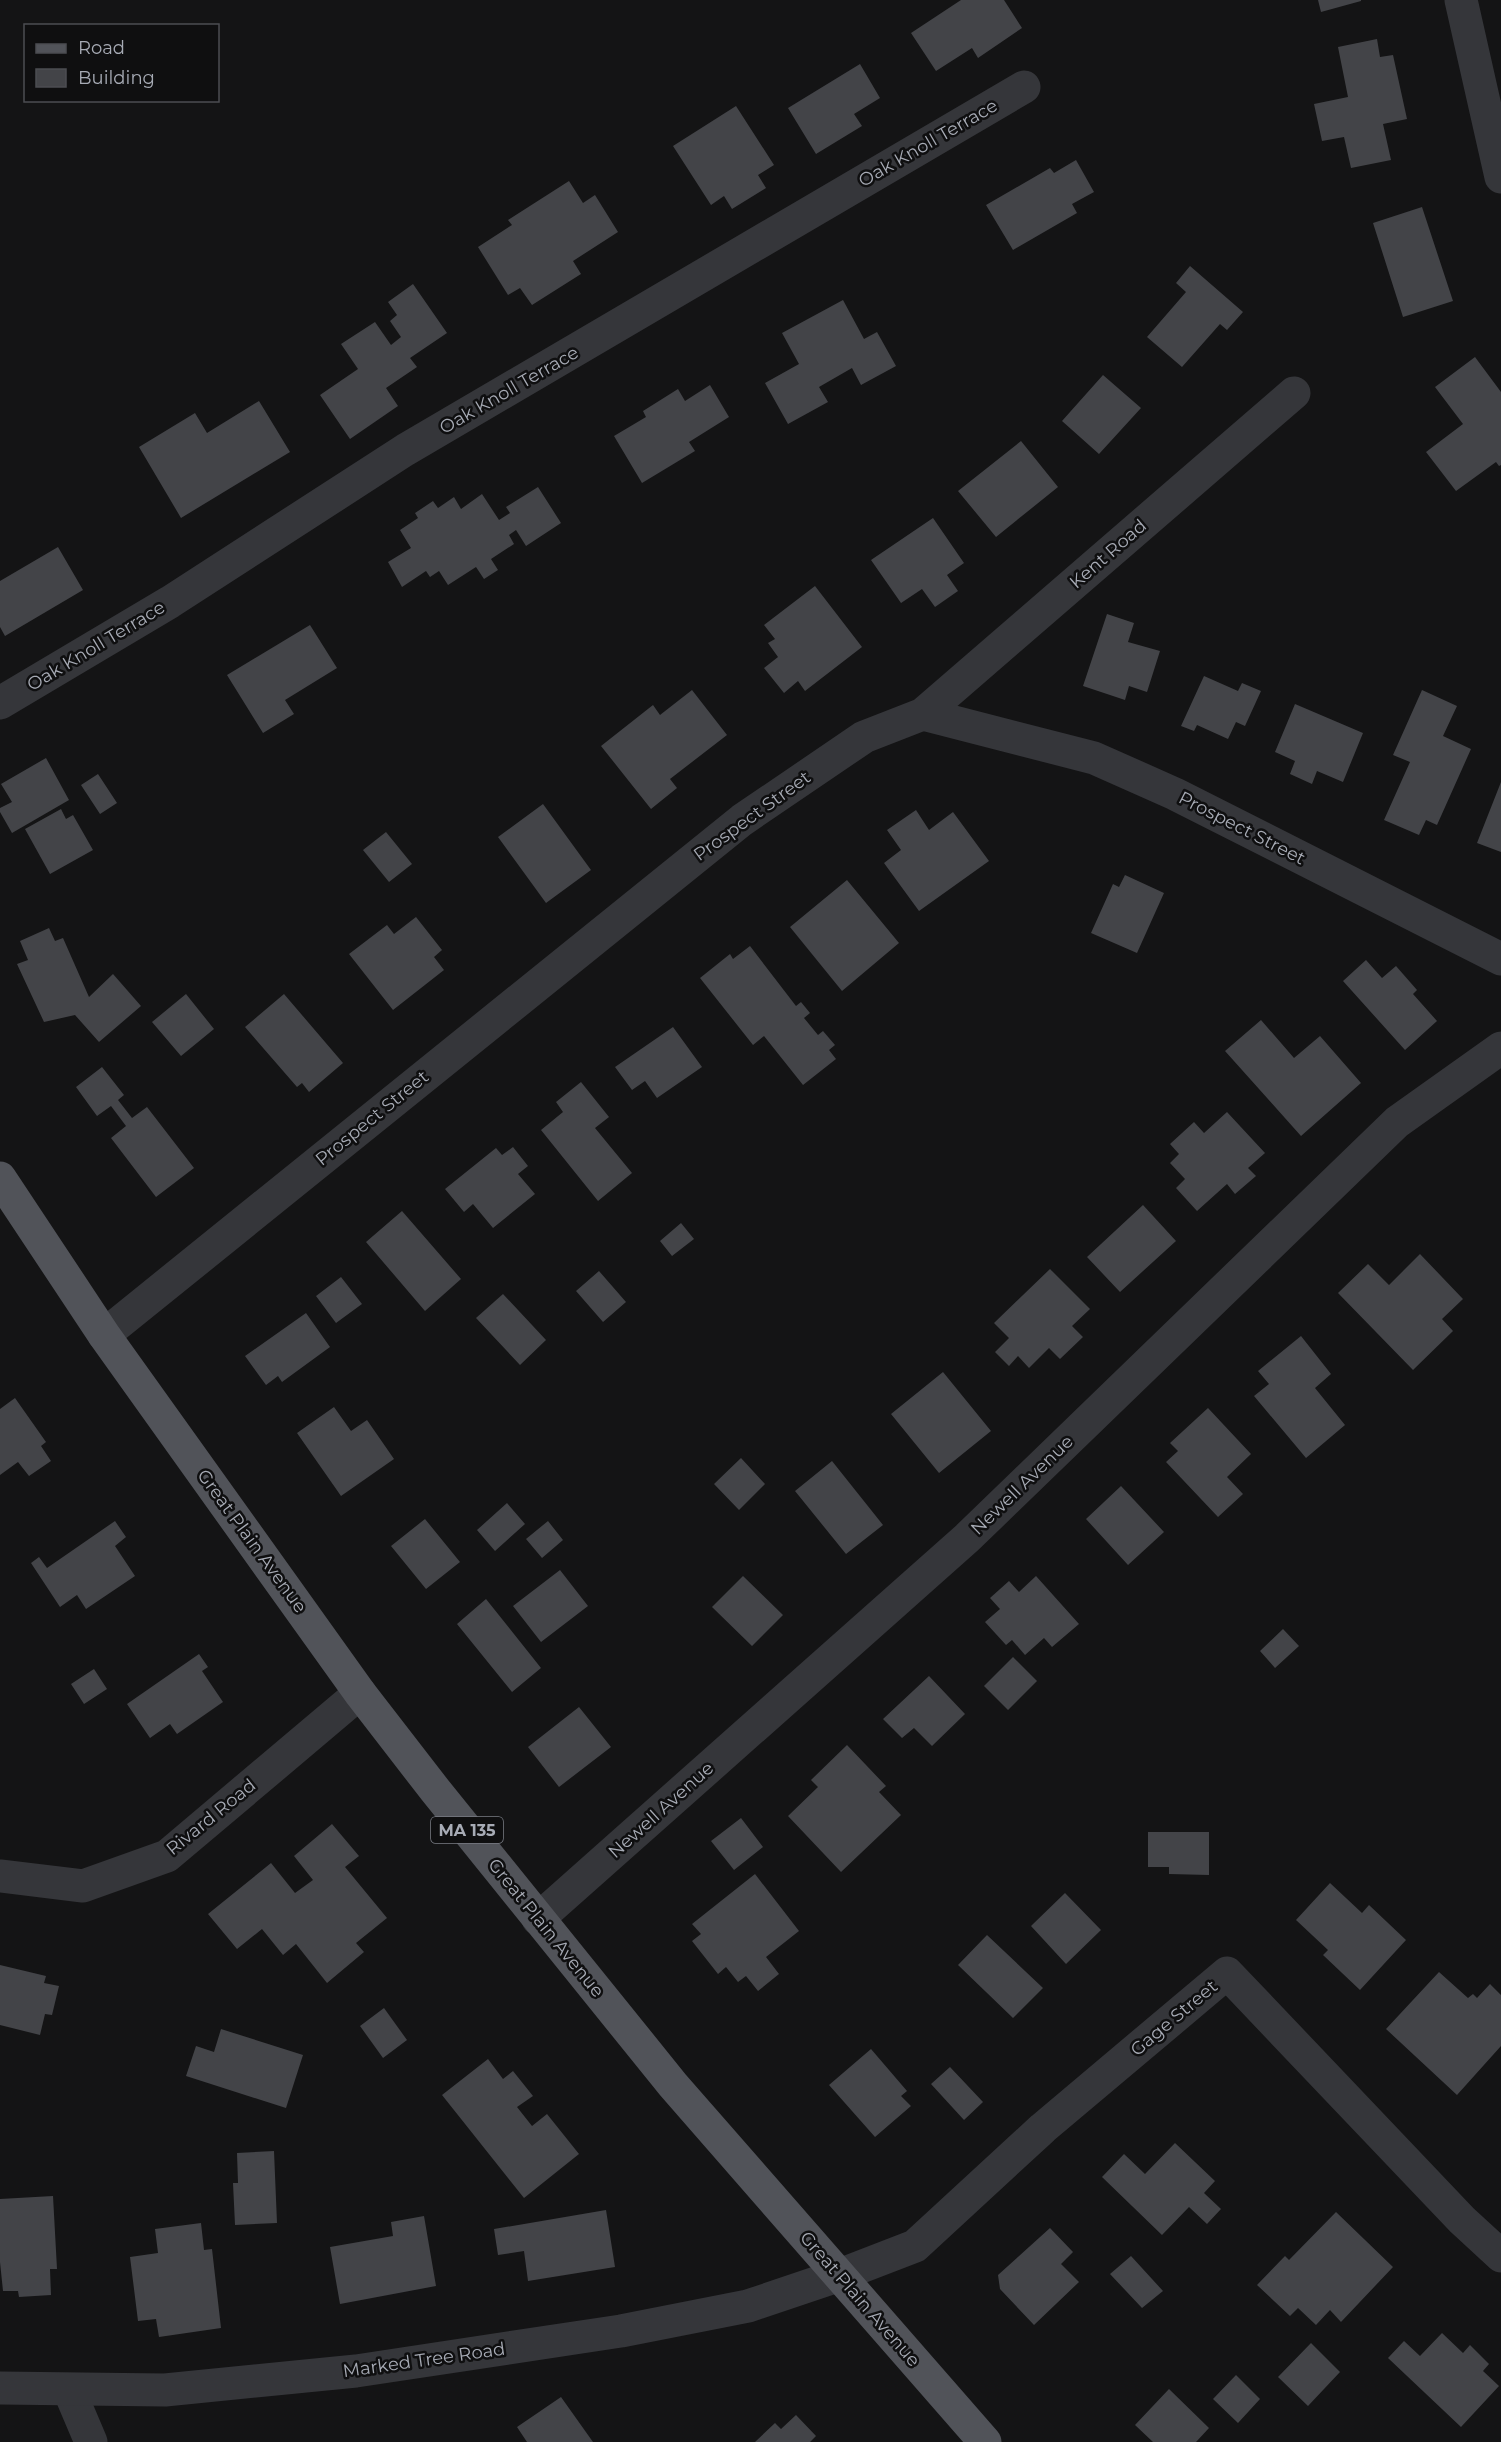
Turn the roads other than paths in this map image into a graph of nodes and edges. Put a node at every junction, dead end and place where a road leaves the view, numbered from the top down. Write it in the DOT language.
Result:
graph roads {
  1 [pos="1461,0"];
  2 [pos="1024,87"];
  3 [pos="1501,177"];
  4 [pos="1294,393"];
  5 [pos="0,703"];
  6 [pos="923,714"];
  7 [pos="1501,959"];
  8 [pos="1501,1048"];
  9 [pos="0,1178"];
  10 [pos="104,1335"];
  11 [pos="360,1693"];
  12 [pos="0,1876"];
  13 [pos="538,1919"];
  14 [pos="1501,2256"];
  15 [pos="840,2275"];
  16 [pos="0,2388"];
  17 [pos="69,2390"];
  18 [pos="91,2442"];
  19 [pos="985,2442"];
  1 -- 3 [label="street"];
  2 -- 5 [label="street, Oak Knoll Terrace"];
  4 -- 6 [label="street, Kent Road"];
  6 -- 7 [label="street, Prospect Street"];
  6 -- 10 [label="street, Prospect Street"];
  8 -- 13 [label="street, Newell Avenue"];
  9 -- 10 [label="main road, Great Plain Avenue / MA 135"];
  10 -- 11 [label="main road, Great Plain Avenue / MA 135"];
  11 -- 12 [label="street, Rivard Road"];
  11 -- 13 [label="main road, Great Plain Avenue / MA 135"];
  13 -- 15 [label="main road, Great Plain Avenue / MA 135"];
  14 -- 15 [label="street, Gage Street"];
  15 -- 17 [label="street, Marked Tree Road"];
  15 -- 19 [label="main road, Great Plain Avenue / MA 135"];
  16 -- 17 [label="street, Marked Tree Road"];
  17 -- 18 [label="street"];
}
